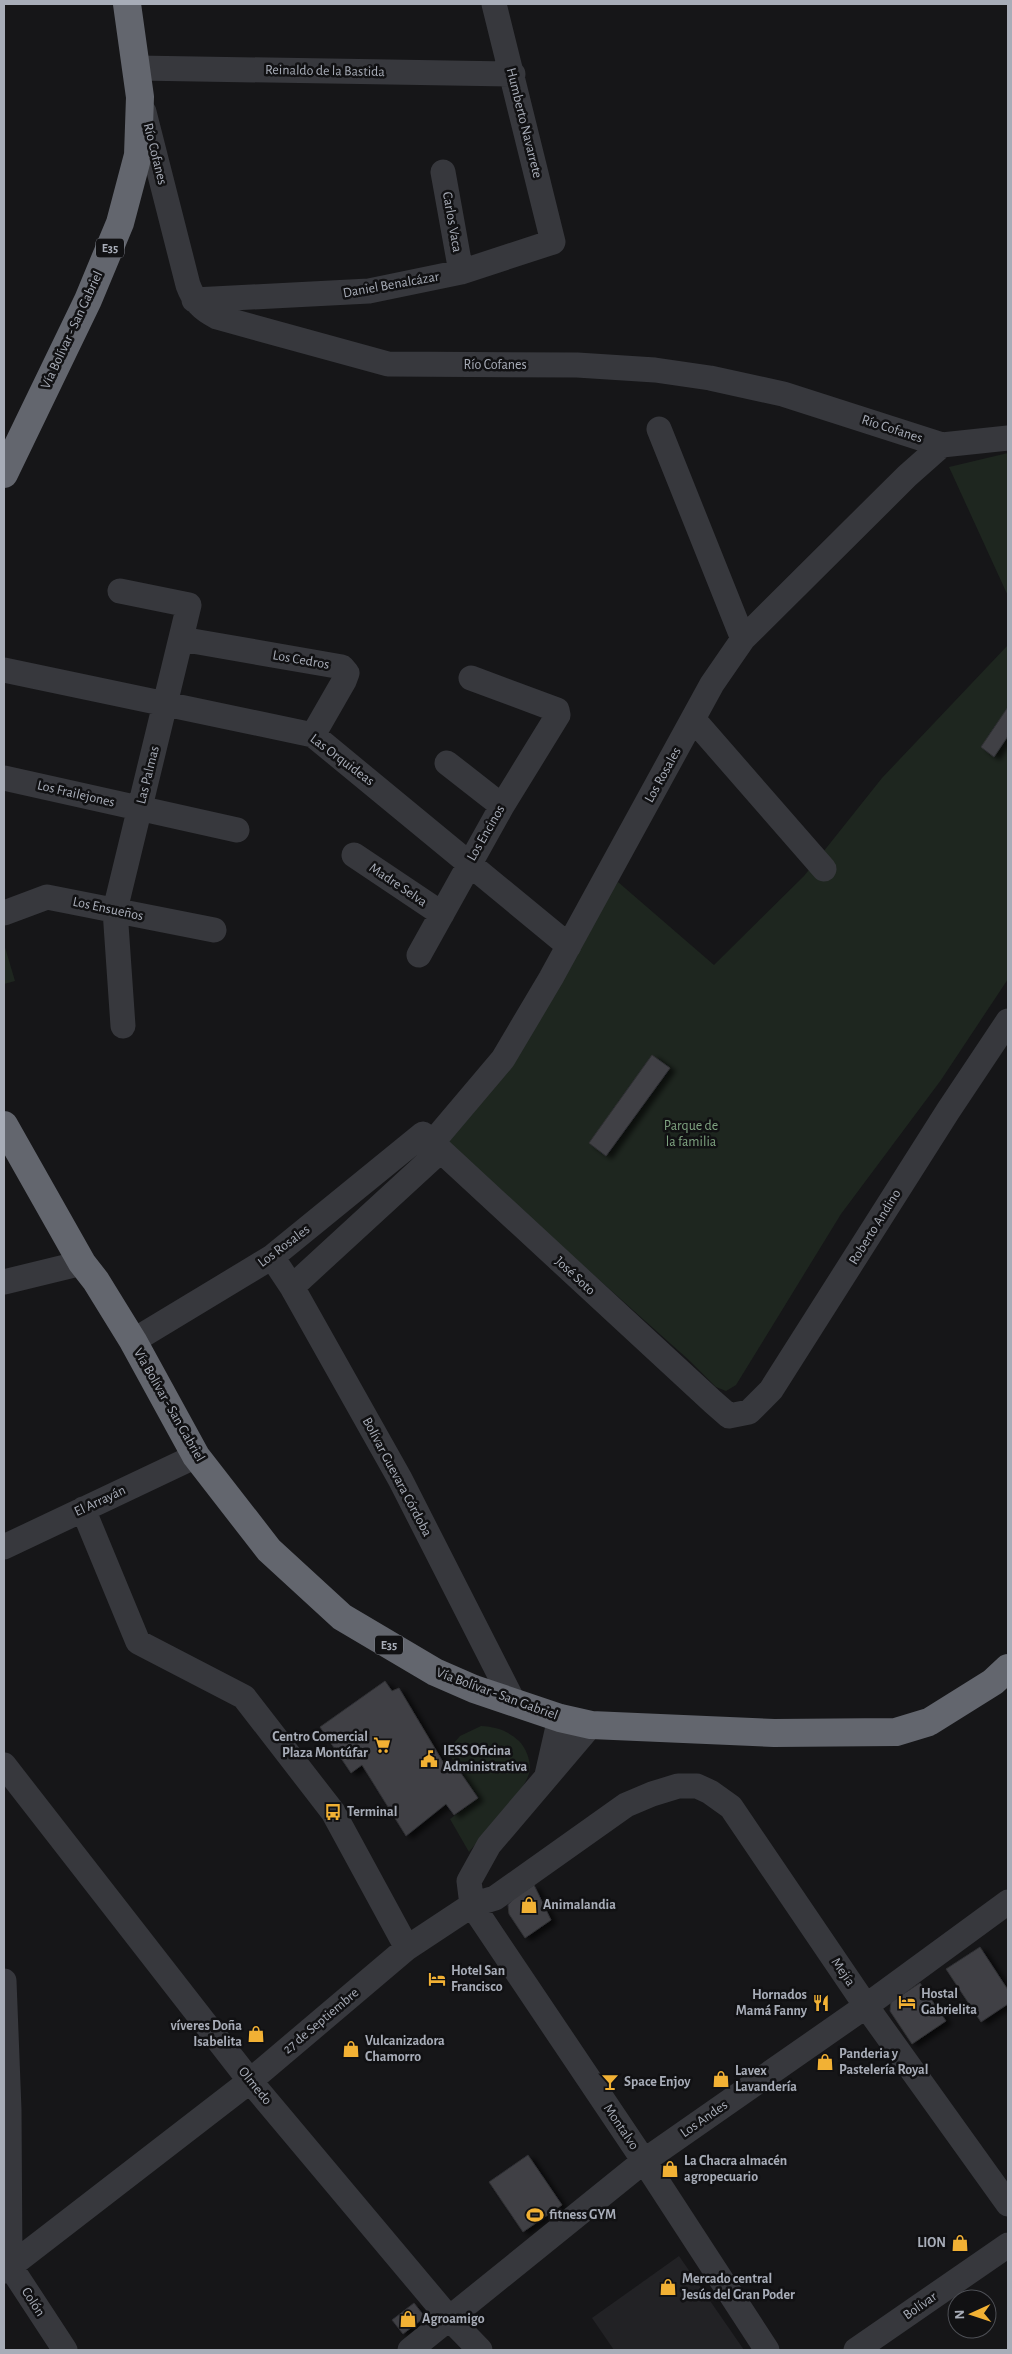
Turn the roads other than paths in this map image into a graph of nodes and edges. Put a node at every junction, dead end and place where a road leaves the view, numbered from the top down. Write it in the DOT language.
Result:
graph roads {
  1 [pos="127,4"];
  2 [pos="494,4"];
  3 [pos="137,68"];
  4 [pos="513,74"];
  5 [pos="140,97"];
  6 [pos="443,172"];
  7 [pos="553,242"];
  8 [pos="461,272"];
  9 [pos="194,300"];
  10 [pos="659,429"];
  11 [pos="1008,438"];
  12 [pos="942,445"];
  13 [pos="4,474"];
  14 [pos="120,591"];
  15 [pos="181,639"];
  16 [pos="742,639"];
  17 [pos="4,670"];
  18 [pos="471,678"];
  19 [pos="166,703"];
  20 [pos="694,720"];
  21 [pos="313,735"];
  22 [pos="447,763"];
  23 [pos="4,778"];
  24 [pos="502,806"];
  25 [pos="140,809"];
  26 [pos="237,830"];
  27 [pos="354,855"];
  28 [pos="469,862"];
  29 [pos="824,869"];
  30 [pos="115,910"];
  31 [pos="4,913"];
  32 [pos="442,914"];
  33 [pos="214,930"];
  34 [pos="569,946"];
  35 [pos="419,955"];
  36 [pos="1008,1021"];
  37 [pos="123,1026"];
  38 [pos="4,1125"];
  39 [pos="432,1143"];
  40 [pos="272,1257"];
  41 [pos="82,1263"];
  42 [pos="4,1282"];
  43 [pos="292,1287"];
  44 [pos="133,1341"];
  45 [pos="729,1416"];
  46 [pos="196,1456"];
  47 [pos="83,1509"];
  48 [pos="4,1547"];
  49 [pos="1008,1668"];
  50 [pos="513,1701"];
  51 [pos="560,1718"];
  52 [pos="592,1725"];
  53 [pos="4,1765"];
  54 [pos="546,1777"];
  55 [pos="652,1794"];
  56 [pos="1008,1902"];
  57 [pos="472,1905"];
  58 [pos="407,1948"];
  59 [pos="4,1981"];
  60 [pos="866,2006"];
  61 [pos="250,2081"];
  62 [pos="644,2161"];
  63 [pos="1008,2204"];
  64 [pos="1008,2245"];
  65 [pos="7,2268"];
  66 [pos="449,2318"];
  67 [pos="65,2350"];
  68 [pos="410,2350"];
  69 [pos="480,2350"];
  70 [pos="767,2350"];
  71 [pos="856,2350"];
  1 -- 3 [label="highway, Vía Bolívar - San Gabriel / E35"];
  2 -- 4 [label="street, Humberto Navarrete"];
  3 -- 4 [label="street, Reinaldo de la Bastida"];
  3 -- 5 [label="highway, Vía Bolívar - San Gabriel / E35"];
  4 -- 7 [label="street, Humberto Navarrete"];
  5 -- 9 [label="street, Río Cofanes"];
  5 -- 13 [label="highway, Vía Bolívar - San Gabriel / E35"];
  6 -- 8 [label="street, Carlos Vaca"];
  7 -- 8 [label="street, Daniel Benalcázar"];
  8 -- 9 [label="street, Daniel Benalcázar"];
  9 -- 12 [label="street, Río Cofanes"];
  10 -- 16 [label="street"];
  11 -- 12 [label="street, Río Cofanes"];
  12 -- 16 [label="street, Los Rosales"];
  14 -- 15 [label="street, Las Palmas"];
  15 -- 19 [label="street, Las Palmas"];
  15 -- 21 [label="street, Los Cedros"];
  16 -- 20 [label="street, Los Rosales"];
  17 -- 19 [label="street, Las Orquideas"];
  18 -- 24 [label="street, Los Encinos"];
  19 -- 21 [label="street, Las Orquideas"];
  19 -- 25 [label="street, Las Palmas"];
  20 -- 29 [label="street"];
  20 -- 34 [label="street, Los Rosales"];
  21 -- 28 [label="street, Las Orquideas"];
  22 -- 24 [label="street"];
  23 -- 25 [label="street, Los Frailejones"];
  24 -- 28 [label="street, Los Encinos"];
  25 -- 26 [label="street, Los Frailejones"];
  25 -- 30 [label="street, Las Palmas"];
  27 -- 32 [label="street, Madre Selva"];
  28 -- 32 [label="street, Los Encinos"];
  28 -- 34 [label="street, Las Orquideas"];
  30 -- 31 [label="street, Los Ensueños"];
  30 -- 33 [label="street, Los Ensueños"];
  30 -- 37 [label="street, Las Palmas"];
  32 -- 35 [label="street, Los Encinos"];
  34 -- 39 [label="street, Los Rosales"];
  36 -- 45 [label="street, Roberto Andino"];
  38 -- 41 [label="highway, Vía Bolívar - San Gabriel / E35"];
  39 -- 40 [label="street, Los Rosales"];
  39 -- 43 [label="street"];
  39 -- 45 [label="street, José Soto"];
  40 -- 43 [label="street, Bolívar Guevara Córdoba"];
  40 -- 44 [label="street, Los Rosales"];
  41 -- 42 [label="street"];
  41 -- 44 [label="highway, Vía Bolívar - San Gabriel / E35"];
  43 -- 50 [label="street, Bolívar Guevara Córdoba"];
  44 -- 46 [label="highway, Vía Bolívar - San Gabriel / E35"];
  46 -- 47 [label="street, El Arrayán"];
  46 -- 50 [label="highway, Vía Bolívar - San Gabriel / E35"];
  47 -- 48 [label="street, El Arrayán"];
  47 -- 58 [label="street"];
  49 -- 52 [label="highway, Vía Bolívar - San Gabriel / E35"];
  50 -- 51 [label="highway, Vía Bolívar - San Gabriel / E35"];
  51 -- 52 [label="highway, Vía Bolívar - San Gabriel / E35"];
  51 -- 54 [label="street"];
  52 -- 54 [label="street"];
  53 -- 61 [label="street, Olmedo"];
  54 -- 57 [label="street"];
  55 -- 57 [label="street, 27 de Septiembre"];
  55 -- 60 [label="street, Mejía"];
  56 -- 60 [label="street, Los Andes"];
  57 -- 58 [label="street, 27 de Septiembre"];
  57 -- 62 [label="street, Montalvo"];
  58 -- 61 [label="street, 27 de Septiembre"];
  59 -- 65 [label="street"];
  60 -- 62 [label="street, Los Andes"];
  60 -- 63 [label="street, Mejía"];
  61 -- 65 [label="street, 27 de Septiembre"];
  61 -- 66 [label="street, Olmedo"];
  62 -- 66 [label="street, Los Andes"];
  62 -- 70 [label="street, Montalvo"];
  64 -- 71 [label="street, Bolívar"];
  65 -- 67 [label="street, Colón"];
  66 -- 68 [label="street, Los Andes"];
  66 -- 69 [label="street, Olmedo"];
}
